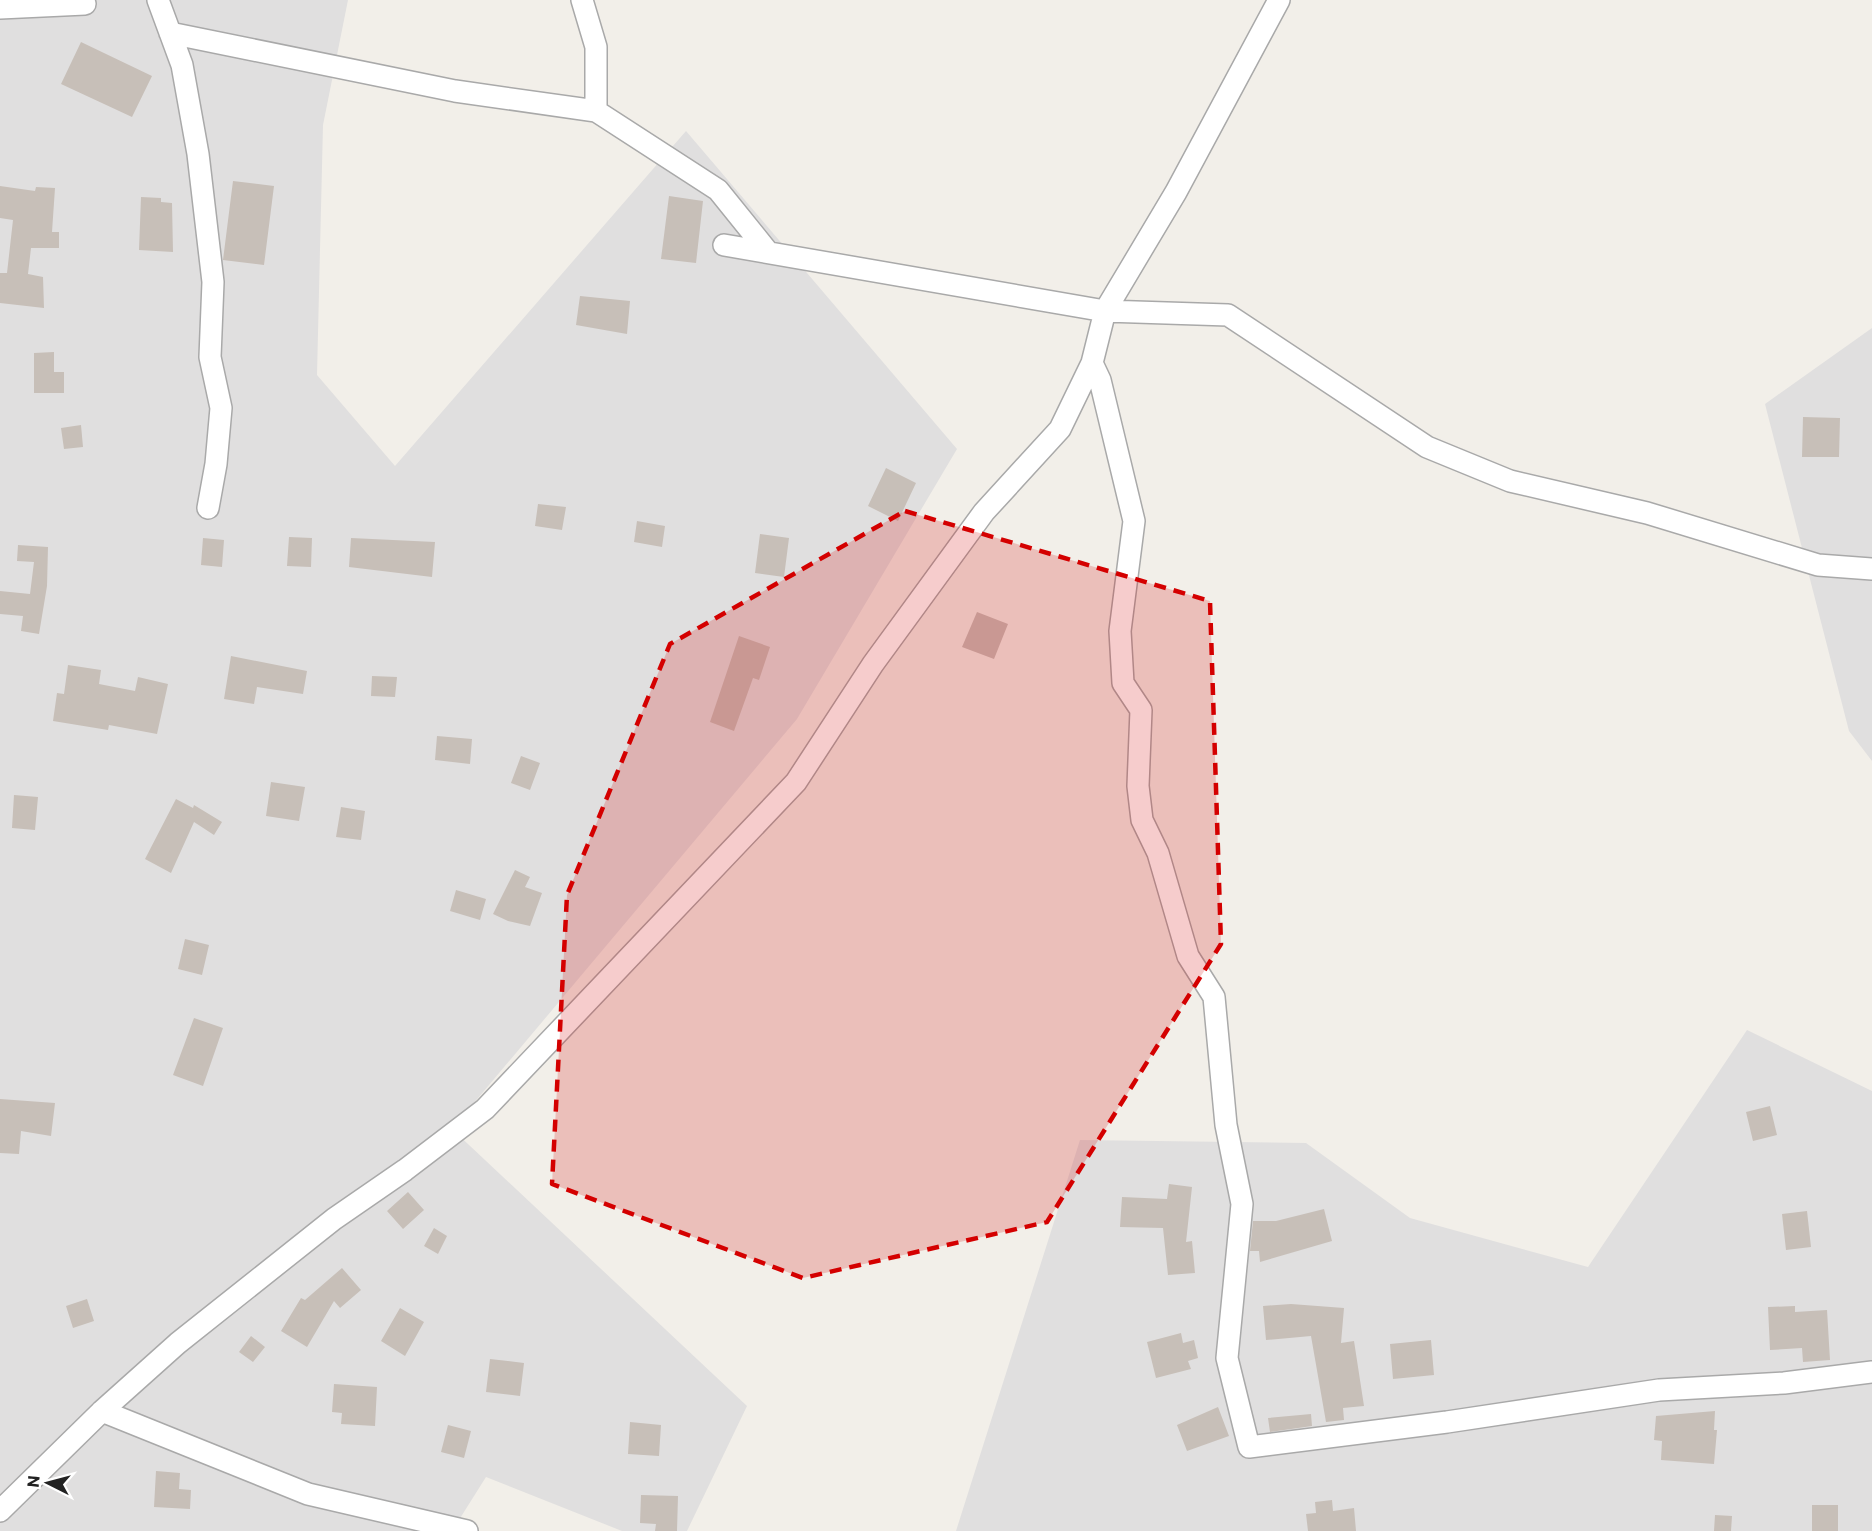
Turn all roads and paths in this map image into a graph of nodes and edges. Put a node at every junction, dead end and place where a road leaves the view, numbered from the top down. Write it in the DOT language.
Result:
graph roads {
  1 [pos="158,0"];
  2 [pos="582,0"];
  3 [pos="1280,0"];
  4 [pos="85,4"];
  5 [pos="0,8"];
  6 [pos="170,33"];
  7 [pos="596,111"];
  8 [pos="723,245"];
  9 [pos="768,252"];
  10 [pos="1105,311"];
  11 [pos="1092,363"];
  12 [pos="208,508"];
  13 [pos="1872,569"];
  14 [pos="1872,1372"];
  15 [pos="102,1411"];
  16 [pos="0,1511"];
  17 [pos="467,1531"];
  1 -- 6 [label="street"];
  2 -- 7 [label="street"];
  3 -- 10 [label="street"];
  4 -- 5 [label="street"];
  6 -- 7 [label="street"];
  6 -- 12 [label="street"];
  7 -- 9 [label="street"];
  8 -- 9 [label="street"];
  9 -- 10 [label="street"];
  10 -- 11 [label="street"];
  10 -- 13 [label="street"];
  11 -- 14 [label="street"];
  11 -- 15 [label="street"];
  15 -- 16 [label="street"];
  15 -- 17 [label="street"];
}
